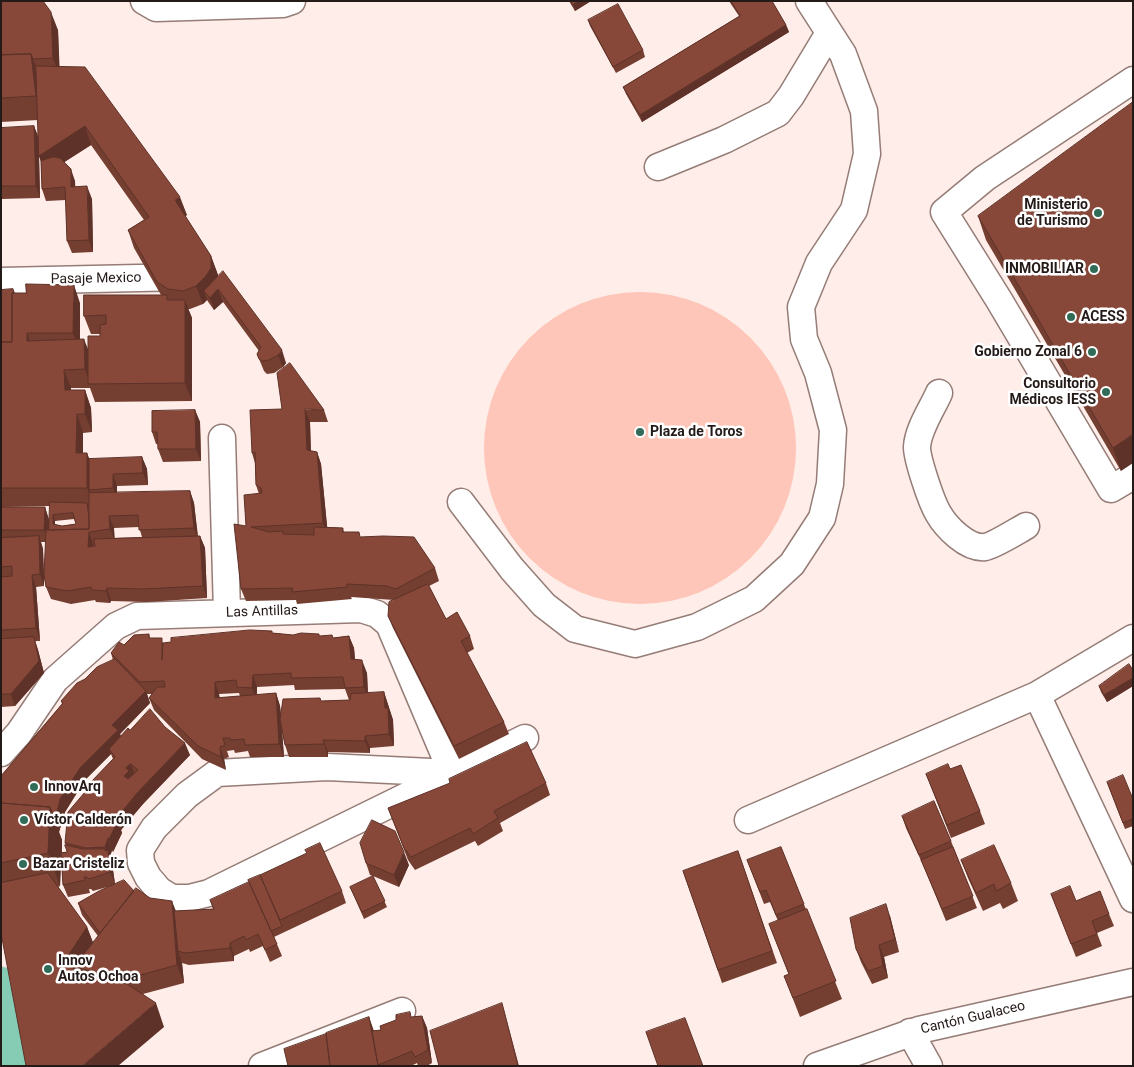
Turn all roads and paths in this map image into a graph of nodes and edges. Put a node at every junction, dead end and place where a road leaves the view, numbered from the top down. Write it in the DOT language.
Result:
graph roads {
  1 [pos="144,1"];
  2 [pos="292,1"];
  3 [pos="809,1"];
  4 [pos="829,33"];
  5 [pos="1133,80"];
  6 [pos="658,167"];
  7 [pos="192,277"];
  8 [pos="1,281"];
  9 [pos="939,393"];
  10 [pos="222,438"];
  11 [pos="1133,476"];
  12 [pos="461,502"];
  13 [pos="1026,526"];
  14 [pos="227,612"];
  15 [pos="1133,638"];
  16 [pos="1037,695"];
  17 [pos="10,735"];
  18 [pos="525,738"];
  19 [pos="1,753"];
  20 [pos="452,773"];
  21 [pos="748,820"];
  22 [pos="1133,899"];
  23 [pos="1,981"];
  24 [pos="1133,982"];
  25 [pos="402,1011"];
  26 [pos="910,1032"];
  27 [pos="15,1066"];
  28 [pos="262,1066"];
  29 [pos="817,1066"];
  30 [pos="929,1066"];
  1 -- 2 [label="street"];
  3 -- 4 [label="street"];
  4 -- 6 [label="street"];
  4 -- 12 [label="street"];
  5 -- 11 [label="street"];
  7 -- 8 [label="street, Pasaje Mexico"];
  9 -- 13 [label="street"];
  10 -- 14 [label="street"];
  14 -- 17 [label="street, Las Antillas"];
  14 -- 20 [label="street, Las Antillas"];
  15 -- 16 [label="street"];
  16 -- 21 [label="street"];
  16 -- 22 [label="street"];
  17 -- 19 [label="street, Las Antillas"];
  18 -- 20 [label="street"];
  20 -- 20 [label="street"];
  23 -- 27 [label="main road"];
  24 -- 26 [label="street, Cantón Gualaceo"];
  25 -- 28 [label="street"];
  26 -- 29 [label="street, Cantón Gualaceo"];
  26 -- 30 [label="street"];
}
